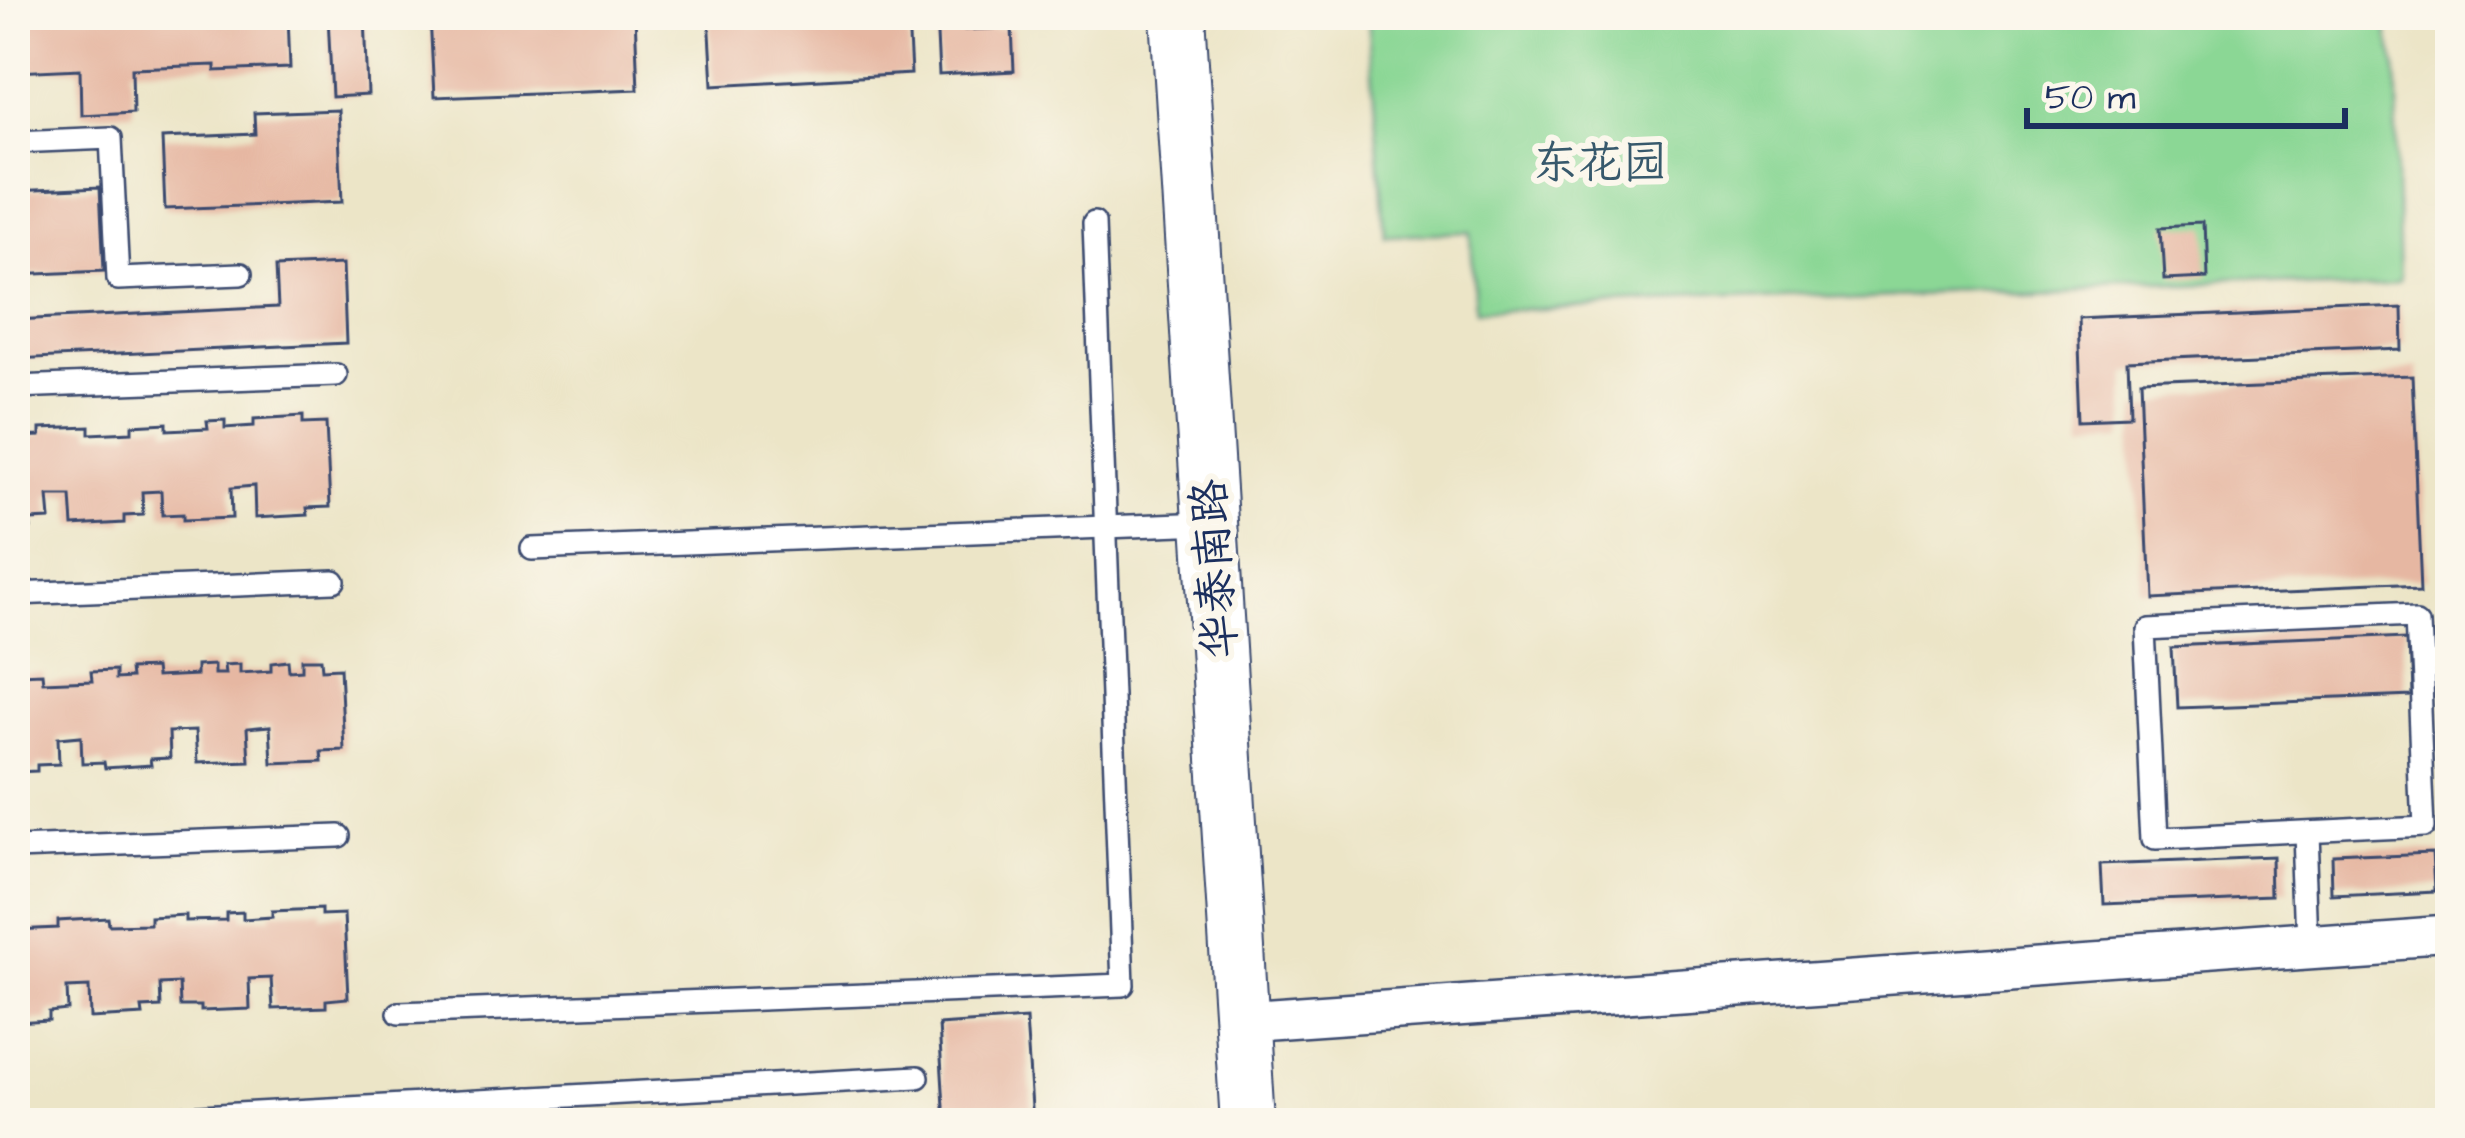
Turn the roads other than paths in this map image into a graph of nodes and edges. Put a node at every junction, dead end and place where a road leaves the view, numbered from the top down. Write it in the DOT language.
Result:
graph roads {
  1 [pos="1178,15"];
  2 [pos="15,142"];
  3 [pos="2450,211"];
  4 [pos="1094,223"];
  5 [pos="2450,264"];
  6 [pos="241,274"];
  7 [pos="336,375"];
  8 [pos="15,387"];
  9 [pos="1210,523"];
  10 [pos="1106,526"];
  11 [pos="532,549"];
  12 [pos="334,581"];
  13 [pos="15,594"];
  14 [pos="2307,832"];
  15 [pos="339,836"];
  16 [pos="15,848"];
  17 [pos="2450,936"];
  18 [pos="2311,946"];
  19 [pos="399,1013"];
  20 [pos="1242,1021"];
  21 [pos="918,1077"];
  22 [pos="529,1098"];
  23 [pos="70,1123"];
  24 [pos="531,1123"];
  25 [pos="1247,1123"];
  1 -- 9 [label="main road, 华泰南路"];
  2 -- 6 [label="lane"];
  3 -- 5 [label="lane"];
  4 -- 10 [label="lane"];
  7 -- 8 [label="lane"];
  9 -- 10 [label="lane"];
  9 -- 20 [label="main road, 华泰南路"];
  10 -- 11 [label="lane"];
  10 -- 19 [label="lane"];
  12 -- 13 [label="lane"];
  14 -- 14 [label="lane"];
  14 -- 18 [label="lane"];
  15 -- 16 [label="lane"];
  17 -- 18 [label="street"];
  18 -- 20 [label="street"];
  20 -- 25 [label="main road, 华泰南路"];
  21 -- 22 [label="lane"];
  22 -- 23 [label="lane"];
  22 -- 24 [label="lane"];
}
